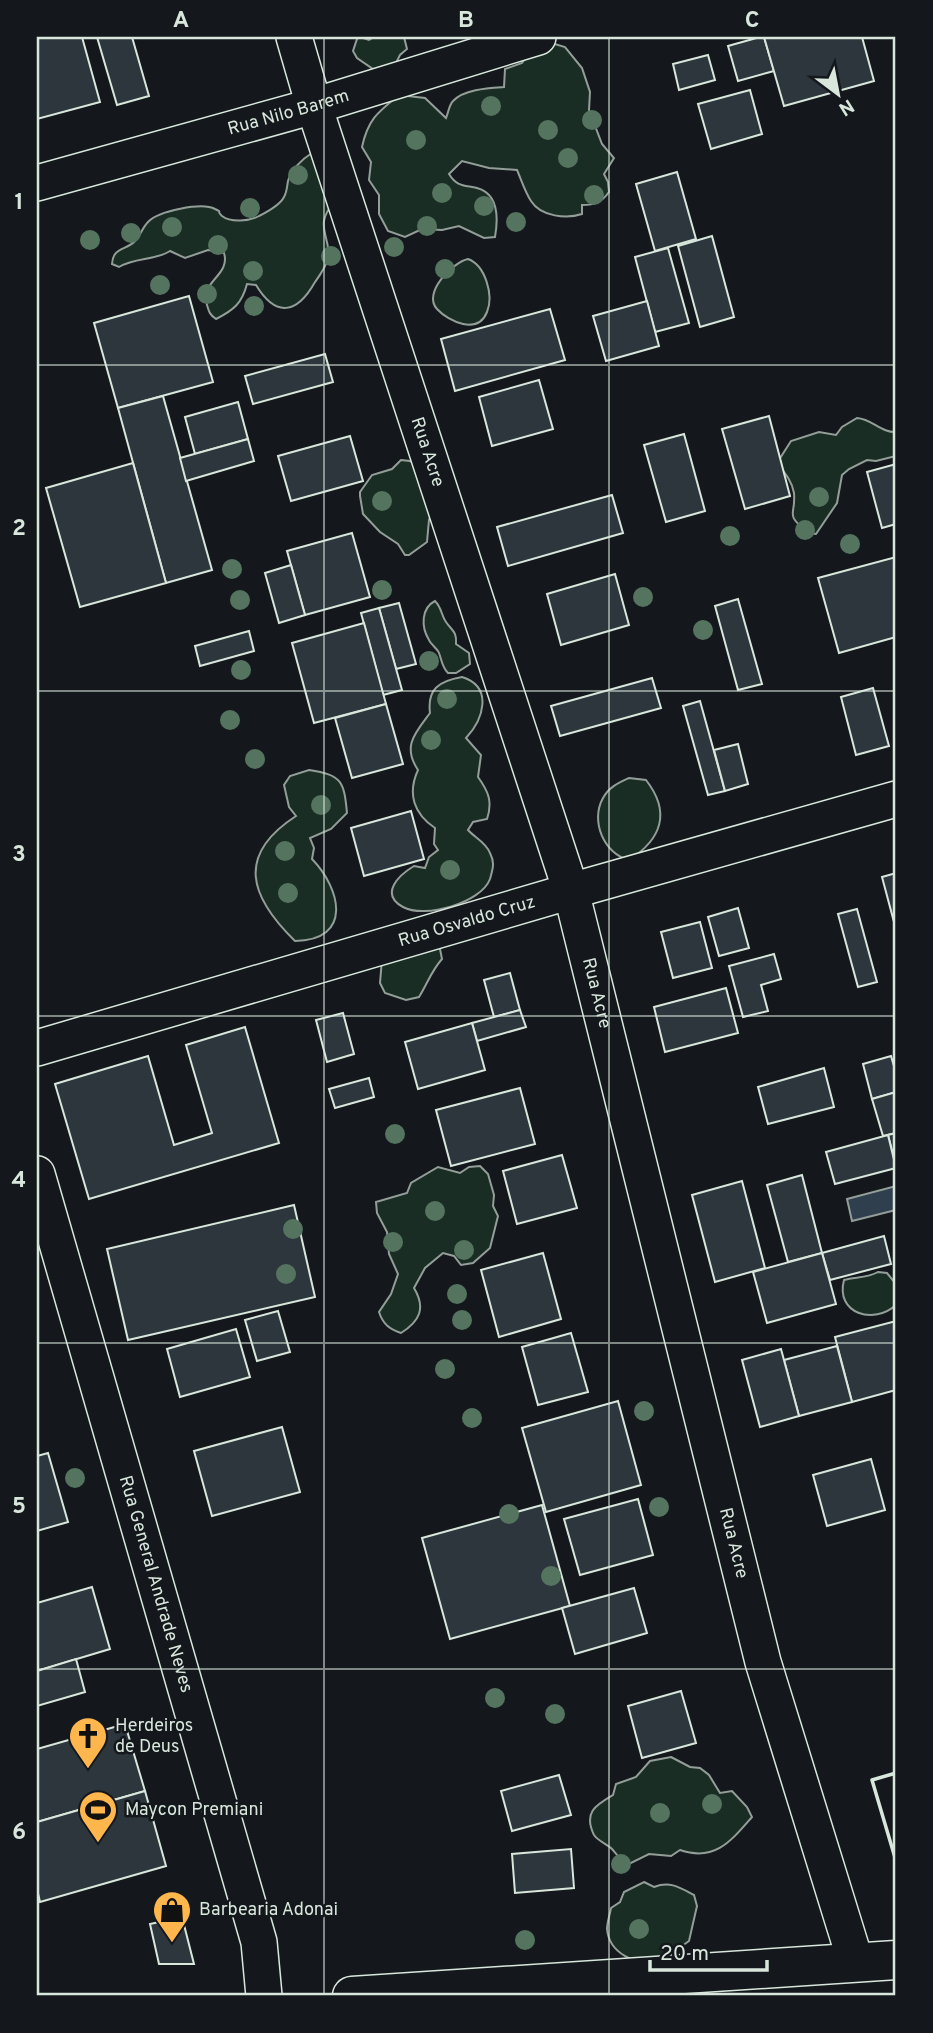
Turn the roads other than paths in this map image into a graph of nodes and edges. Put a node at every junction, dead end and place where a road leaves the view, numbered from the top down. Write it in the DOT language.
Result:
graph roads {
  1 [pos="294,37"];
  2 [pos="538,37"];
  3 [pos="314,106"];
  4 [pos="37,183"];
  5 [pos="896,799"];
  6 [pos="571,891"];
  7 [pos="37,1048"];
  8 [pos="37,1174"];
  9 [pos="896,1960"];
  10 [pos="856,1963"];
  11 [pos="264,1996"];
  12 [pos="352,1996"];
  1 -- 3 [label="street, Rua Acre"];
  2 -- 3 [label="street, Rua Nilo Barem"];
  3 -- 4 [label="street, Rua Nilo Barem"];
  3 -- 6 [label="street, Rua Acre"];
  5 -- 6 [label="street, Rua Osvaldo Cruz"];
  6 -- 7 [label="street, Rua Osvaldo Cruz"];
  6 -- 10 [label="street, Rua Acre"];
  8 -- 11 [label="street, Rua General Andrade Neves"];
  9 -- 10 [label="main road"];
  10 -- 12 [label="main road"];
}
